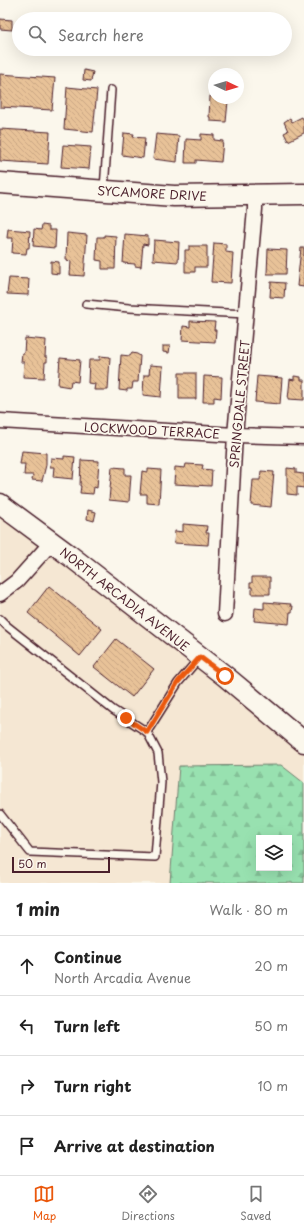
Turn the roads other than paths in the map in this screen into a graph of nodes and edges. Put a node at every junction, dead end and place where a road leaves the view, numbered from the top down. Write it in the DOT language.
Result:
graph roads {
  1 [pos="111,90"];
  2 [pos="0,183"];
  3 [pos="104,191"];
  4 [pos="304,194"];
  5 [pos="255,195"];
  6 [pos="86,304"];
  7 [pos="246,314"];
  8 [pos="0,421"];
  9 [pos="235,435"];
  10 [pos="304,437"];
  11 [pos="0,504"];
  12 [pos="51,542"];
  13 [pos="0,594"];
  14 [pos="225,614"];
  15 [pos="0,619"];
  16 [pos="200,657"];
  17 [pos="147,732"];
  18 [pos="301,734"];
  19 [pos="0,814"];
  1 -- 3 [label="lane"];
  2 -- 3 [label="main road, SYCAMORE DRIVE"];
  3 -- 5 [label="main road, SYCAMORE DRIVE"];
  4 -- 5 [label="main road, SYCAMORE DRIVE"];
  5 -- 7 [label="street, SPRINGDALE STREET"];
  6 -- 7 [label="lane"];
  7 -- 9 [label="street, SPRINGDALE STREET"];
  8 -- 9 [label="street, LOCKWOOD TERRACE"];
  9 -- 10 [label="street, LOCKWOOD TERRACE"];
  9 -- 14 [label="street, SPRINGDALE STREET"];
  11 -- 12 [label="main road, NORTH ARCADIA AVENUE"];
  12 -- 13 [label="street"];
  12 -- 16 [label="main road, NORTH ARCADIA AVENUE"];
  15 -- 17 [label="lane"];
  16 -- 17 [label="lane"];
  16 -- 18 [label="main road, NORTH ARCADIA AVENUE"];
  17 -- 19 [label="lane"];
}
